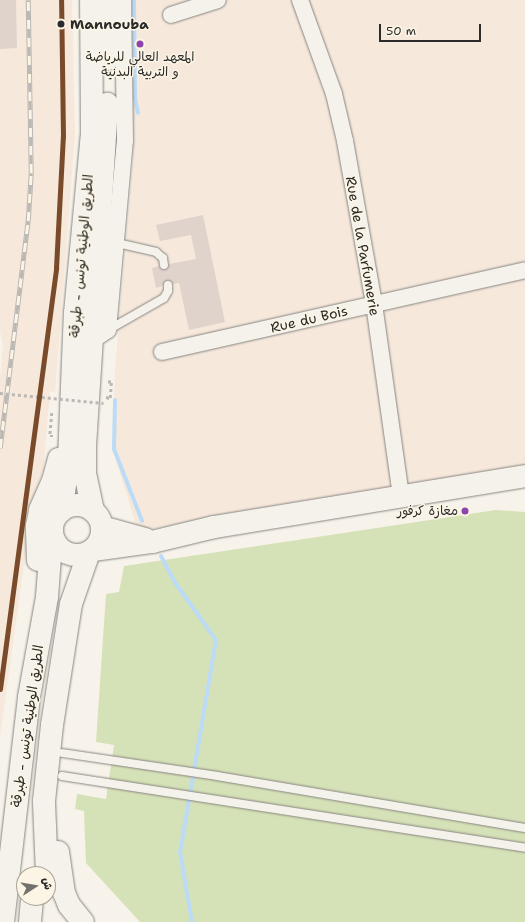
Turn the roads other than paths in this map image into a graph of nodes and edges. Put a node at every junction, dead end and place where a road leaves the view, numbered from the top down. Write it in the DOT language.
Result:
graph roads {
  1 [pos="91,0"];
  2 [pos="108,0"];
  3 [pos="123,0"];
  4 [pos="218,0"];
  5 [pos="300,0"];
  6 [pos="171,15"];
  7 [pos="108,240"];
  8 [pos="164,265"];
  9 [pos="525,270"];
  10 [pos="168,285"];
  11 [pos="374,304"];
  12 [pos="101,335"];
  13 [pos="162,352"];
  14 [pos="70,417"];
  15 [pos="525,476"];
  16 [pos="401,497"];
  17 [pos="61,511"];
  18 [pos="97,519"];
  19 [pos="52,531"];
  20 [pos="152,542"];
  21 [pos="91,551"];
  22 [pos="39,636"];
  23 [pos="52,724"];
  24 [pos="62,753"];
  25 [pos="62,776"];
  26 [pos="44,801"];
  27 [pos="525,828"];
  28 [pos="525,848"];
  29 [pos="35,866"];
  30 [pos="47,866"];
  31 [pos="31,906"];
  32 [pos="56,906"];
  33 [pos="3,922"];
  34 [pos="30,922"];
  35 [pos="64,922"];
  36 [pos="84,922"];
  1 -- 14 [label="main road, الطريق الوطنية تونس - طبرقة"];
  2 -- 7 [label="main road, الطريق الوطنية تونس - طبرقة"];
  3 -- 7 [label="street"];
  4 -- 6 [label="street"];
  5 -- 11 [label="street, Rue de la Parfumerie"];
  7 -- 8 [label="lane"];
  7 -- 12 [label="main road, الطريق الوطنية تونس - طبرقة"];
  9 -- 11 [label="street, Rue du Bois"];
  10 -- 12 [label="lane"];
  11 -- 13 [label="street, Rue du Bois"];
  11 -- 16 [label="street, Rue de la Parfumerie"];
  12 -- 18 [label="main road, الطريق الوطنية تونس - طبرقة"];
  14 -- 17 [label="main road, الطريق الوطنية تونس - طبرقة"];
  14 -- 22 [label="main road"];
  15 -- 16 [label="main road"];
  16 -- 20 [label="main road"];
  17 -- 18 [label="main road"];
  17 -- 19 [label="main road"];
  18 -- 20 [label="main road"];
  18 -- 21 [label="main road"];
  19 -- 21 [label="main road"];
  19 -- 22 [label="main road, الطريق الوطنية تونس - طبرقة"];
  20 -- 21 [label="main road"];
  21 -- 23 [label="main road, الطريق الوطنية تونس - طبرقة"];
  22 -- 33 [label="main road, الطريق الوطنية تونس - طبرقة"];
  23 -- 24 [label="main road"];
  23 -- 26 [label="main road, الطريق الوطنية تونس - طبرقة"];
  24 -- 25 [label="main road"];
  24 -- 27 [label="lane"];
  25 -- 28 [label="lane"];
  25 -- 36 [label="main road"];
  26 -- 29 [label="main road"];
  26 -- 30 [label="main road, الطريق الوطنية تونس - طبرقة"];
  31 -- 34 [label="main road"];
  32 -- 35 [label="main road"];
}
